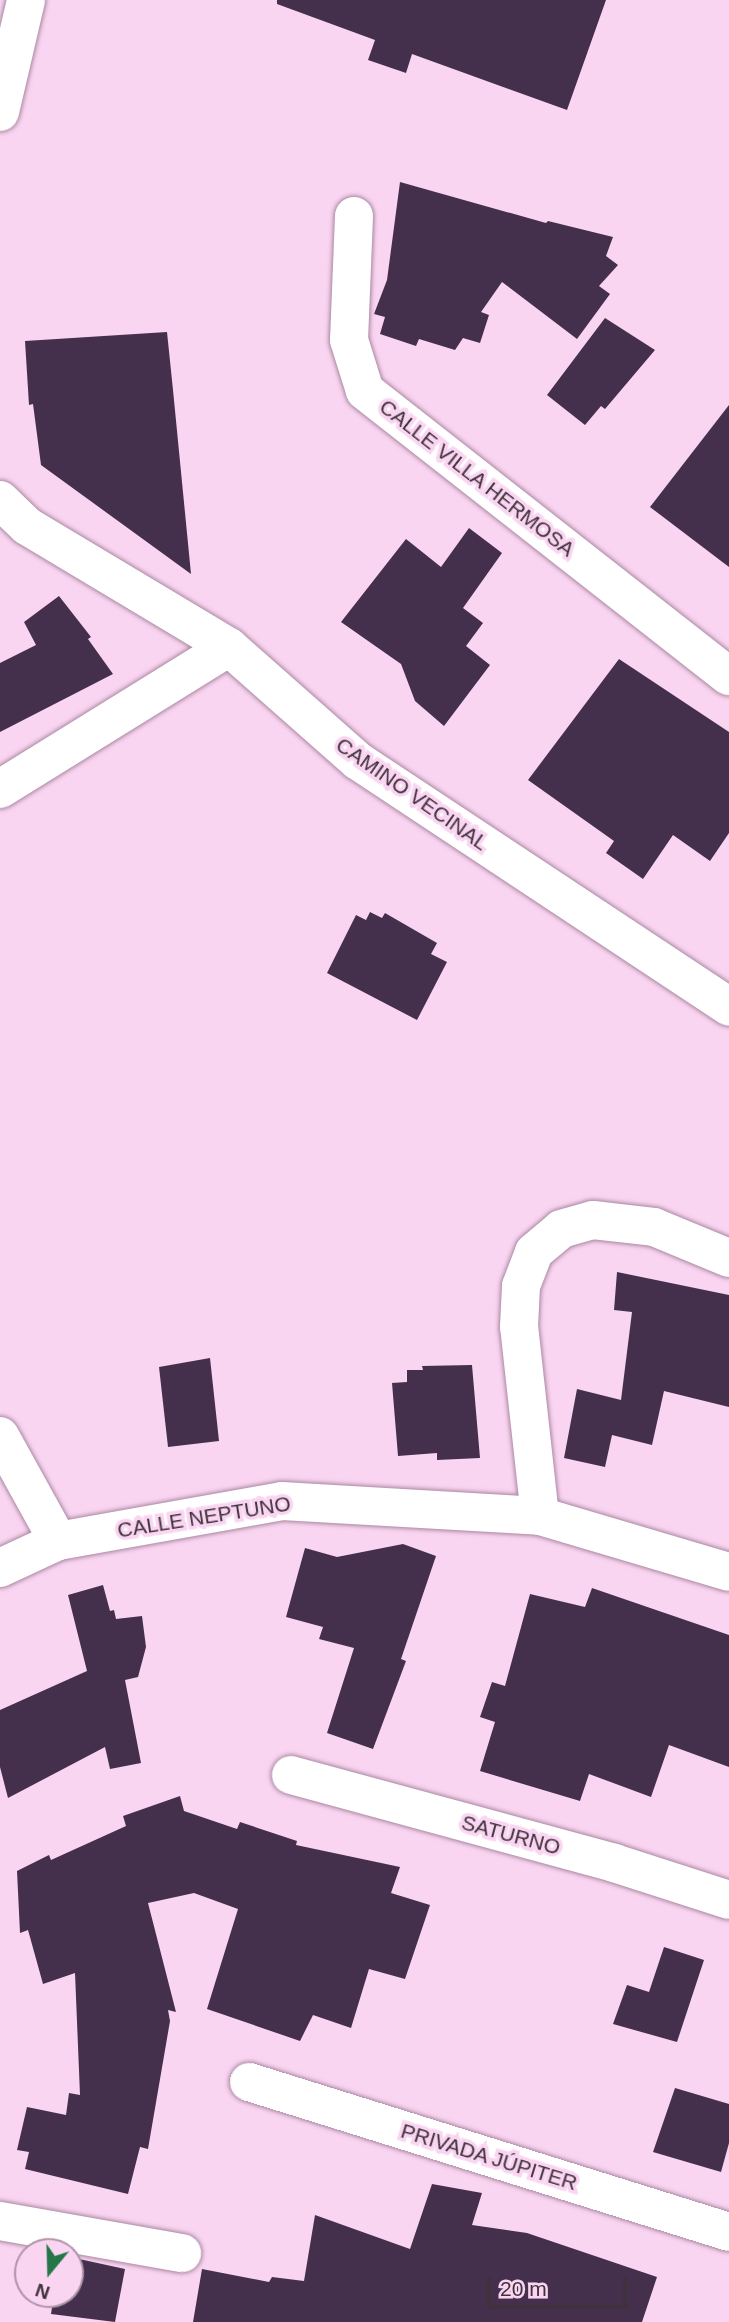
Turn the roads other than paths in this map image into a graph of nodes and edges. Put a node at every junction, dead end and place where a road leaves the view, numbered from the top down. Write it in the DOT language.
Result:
graph roads {
  1 [pos="26,0"];
  2 [pos="0,112"];
  3 [pos="354,216"];
  4 [pos="0,500"];
  5 [pos="229,647"];
  6 [pos="729,676"];
  7 [pos="0,789"];
  8 [pos="729,1007"];
  9 [pos="729,1258"];
  10 [pos="0,1436"];
  11 [pos="540,1516"];
  12 [pos="58,1541"];
  13 [pos="0,1568"];
  14 [pos="729,1572"];
  15 [pos="291,1775"];
  16 [pos="729,1900"];
  17 [pos="249,2082"];
  18 [pos="0,2221"];
  19 [pos="729,2232"];
  20 [pos="182,2253"];
  1 -- 2 [label="street"];
  3 -- 6 [label="street, CALLE VILLA HERMOSA"];
  4 -- 5 [label="street, CAMINO VECINAL"];
  5 -- 7 [label="street"];
  5 -- 8 [label="street, CAMINO VECINAL"];
  9 -- 11 [label="street"];
  10 -- 12 [label="street"];
  11 -- 12 [label="street, CALLE NEPTUNO"];
  11 -- 14 [label="street, CALLE NEPTUNO"];
  12 -- 13 [label="street, CALLE NEPTUNO"];
  15 -- 16 [label="street, SATURNO"];
  17 -- 19 [label="street, PRIVADA JÚPITER"];
  18 -- 20 [label="street"];
}
